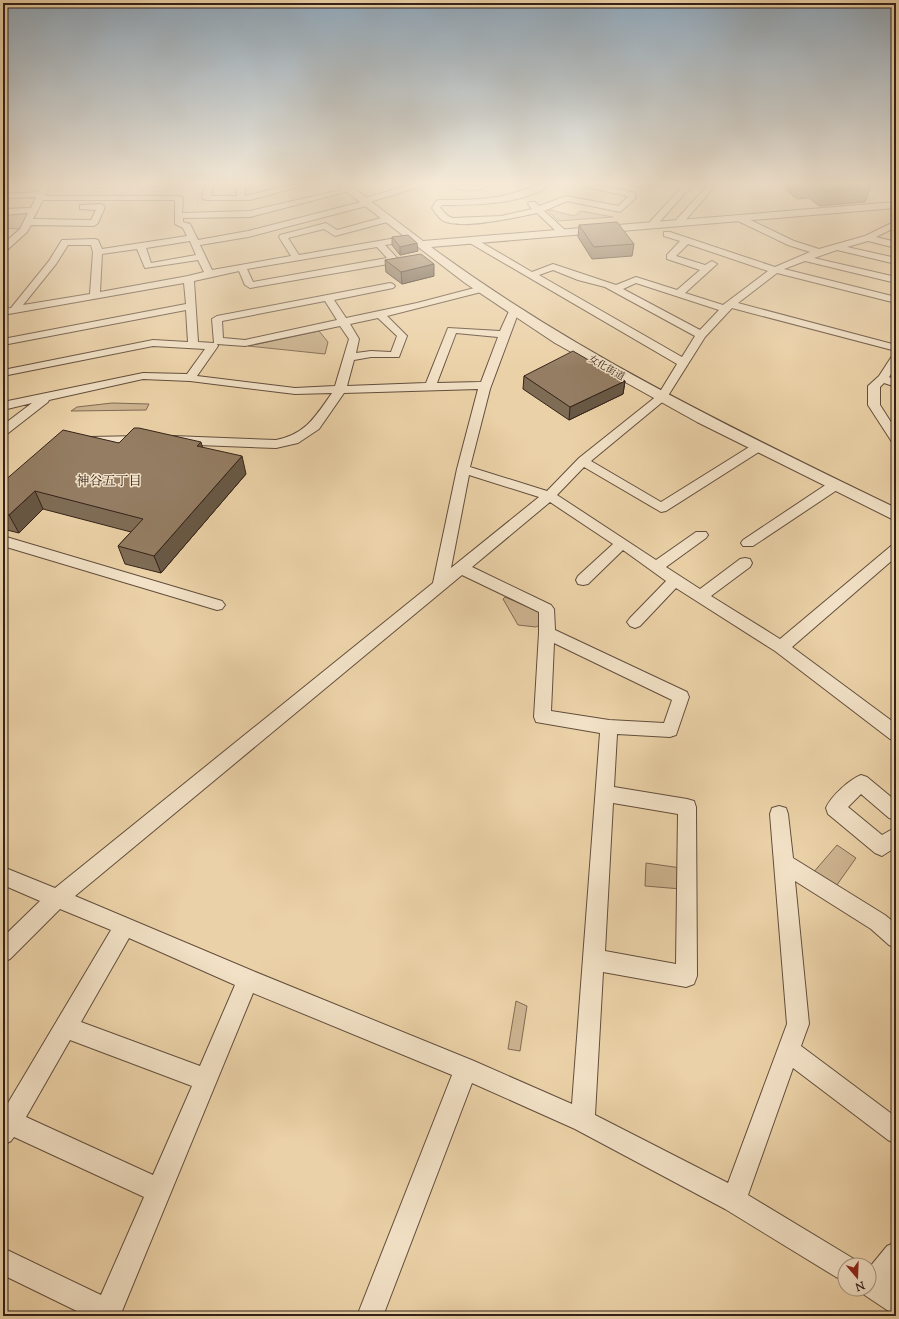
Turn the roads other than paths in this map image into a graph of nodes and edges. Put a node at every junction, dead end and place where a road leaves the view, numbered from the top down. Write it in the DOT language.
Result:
graph roads {
  1 [pos="379,244"];
  2 [pos="63,245"];
  3 [pos="96,245"];
  4 [pos="156,245"];
  5 [pos="196,245"];
  6 [pos="287,245"];
  7 [pos="376,245"];
  8 [pos="423,245"];
  9 [pos="479,245"];
  10 [pos="682,245"];
  11 [pos="697,245"];
  12 [pos="797,245"];
  13 [pos="845,245"];
  14 [pos="141,246"];
  15 [pos="836,247"];
  16 [pos="98,252"];
  17 [pos="819,252"];
  18 [pos="724,253"];
  19 [pos="248,255"];
  20 [pos="202,257"];
  21 [pos="296,258"];
  22 [pos="804,258"];
  23 [pos="896,261"];
  24 [pos="256,266"];
  25 [pos="242,268"];
  26 [pos="707,268"];
  27 [pos="775,270"];
  28 [pos="209,273"];
  29 [pos="532,274"];
  30 [pos="189,279"];
  31 [pos="896,280"];
  32 [pos="390,286"];
  33 [pos="482,289"];
  34 [pos="615,290"];
  35 [pos="678,294"];
  36 [pos="95,295"];
  37 [pos="328,298"];
  38 [pos="896,300"];
  39 [pos="190,306"];
  40 [pos="728,306"];
  41 [pos="14,310"];
  42 [pos="514,311"];
  43 [pos="3,312"];
  44 [pos="380,314"];
  45 [pos="344,322"];
  46 [pos="503,334"];
  47 [pos="701,335"];
  48 [pos="3,342"];
  49 [pos="193,344"];
  50 [pos="896,348"];
  51 [pos="349,357"];
  52 [pos="684,362"];
  53 [pos="895,364"];
  54 [pos="3,373"];
  55 [pos="190,378"];
  56 [pos="883,378"];
  57 [pos="896,384"];
  58 [pos="485,385"];
  59 [pos="430,387"];
  60 [pos="340,390"];
  61 [pos="662,397"];
  62 [pos="47,398"];
  63 [pos="3,406"];
  64 [pos="3,431"];
  65 [pos="896,439"];
  66 [pos="78,442"];
  67 [pos="758,447"];
  68 [pos="583,461"];
  69 [pos="463,469"];
  70 [pos="834,485"];
  71 [pos="548,496"];
  72 [pos="896,515"];
  73 [pos="701,535"];
  74 [pos="3,540"];
  75 [pos="622,543"];
  76 [pos="748,543"];
  77 [pos="896,549"];
  78 [pos="745,563"];
  79 [pos="656,567"];
  80 [pos="461,568"];
  81 [pos="583,580"];
  82 [pos="675,580"];
  83 [pos="440,585"];
  84 [pos="700,596"];
  85 [pos="217,605"];
  86 [pos="635,622"];
  87 [pos="547,633"];
  88 [pos="781,647"];
  89 [pos="609,727"];
  90 [pos="896,734"];
  91 [pos="604,793"];
  92 [pos="896,812"];
  93 [pos="779,814"];
  94 [pos="896,836"];
  95 [pos="784,863"];
  96 [pos="3,876"];
  97 [pos="56,899"];
  98 [pos="125,926"];
  99 [pos="896,938"];
  100 [pos="3,952"];
  101 [pos="594,960"];
  102 [pos="248,980"];
  103 [pos="66,1027"];
  104 [pos="788,1050"];
  105 [pos="466,1069"];
  106 [pos="207,1080"];
  107 [pos="583,1121"];
  108 [pos="5,1125"];
  109 [pos="896,1132"];
  110 [pos="160,1191"];
  111 [pos="734,1200"];
  112 [pos="896,1255"];
  113 [pos="3,1261"];
  114 [pos="837,1263"];
  115 [pos="877,1277"];
  116 [pos="877,1288"];
  117 [pos="896,1301"];
  118 [pos="107,1314"];
  119 [pos="370,1316"];
  1 -- 25 [label="street"];
  2 -- 41 [label="street"];
  3 -- 16 [label="street"];
  4 -- 14 [label="street"];
  5 -- 20 [label="street"];
  6 -- 21 [label="street"];
  7 -- 21 [label="street"];
  8 -- 33 [label="street, 女化街道"];
  9 -- 29 [label="street"];
  10 -- 26 [label="street"];
  11 -- 18 [label="street"];
  12 -- 17 [label="street"];
  13 -- 15 [label="street"];
  14 -- 16 [label="street"];
  14 -- 20 [label="street"];
  15 -- 17 [label="street"];
  15 -- 23 [label="street"];
  16 -- 36 [label="street"];
  17 -- 22 [label="street"];
  18 -- 26 [label="street"];
  18 -- 27 [label="street"];
  19 -- 24 [label="street"];
  20 -- 28 [label="street"];
  21 -- 24 [label="street"];
  22 -- 27 [label="street"];
  22 -- 31 [label="street"];
  24 -- 25 [label="street"];
  25 -- 28 [label="street"];
  26 -- 35 [label="street"];
  27 -- 38 [label="street"];
  27 -- 40 [label="street"];
  28 -- 30 [label="street"];
  29 -- 34 [label="street"];
  29 -- 52 [label="street"];
  30 -- 36 [label="street"];
  30 -- 39 [label="street"];
  32 -- 37 [label="street"];
  33 -- 42 [label="street, 女化街道"];
  33 -- 44 [label="street"];
  34 -- 35 [label="street"];
  34 -- 47 [label="street"];
  35 -- 40 [label="street"];
  36 -- 41 [label="street"];
  37 -- 45 [label="street"];
  37 -- 45 [label="street"];
  39 -- 48 [label="street"];
  39 -- 49 [label="street"];
  40 -- 47 [label="street"];
  40 -- 50 [label="street"];
  41 -- 43 [label="street"];
  42 -- 46 [label="street"];
  42 -- 61 [label="street, 女化街道"];
  44 -- 45 [label="street"];
  44 -- 51 [label="street"];
  45 -- 51 [label="street"];
  46 -- 58 [label="street"];
  46 -- 59 [label="street"];
  47 -- 52 [label="street"];
  49 -- 54 [label="street"];
  49 -- 55 [label="street"];
  51 -- 60 [label="street"];
  52 -- 61 [label="street"];
  53 -- 56 [label="street"];
  55 -- 60 [label="street"];
  55 -- 62 [label="street"];
  56 -- 57 [label="street"];
  56 -- 65 [label="street"];
  58 -- 59 [label="street"];
  58 -- 69 [label="street"];
  59 -- 60 [label="street"];
  60 -- 66 [label="street"];
  61 -- 67 [label="street, 女化街道"];
  61 -- 68 [label="street"];
  62 -- 63 [label="street"];
  62 -- 64 [label="street"];
  67 -- 68 [label="street"];
  67 -- 70 [label="street, 女化街道"];
  68 -- 71 [label="street"];
  69 -- 71 [label="street"];
  69 -- 83 [label="street"];
  70 -- 72 [label="street, 女化街道"];
  70 -- 76 [label="street"];
  71 -- 75 [label="street"];
  71 -- 80 [label="street"];
  73 -- 79 [label="street"];
  74 -- 85 [label="street"];
  75 -- 79 [label="street"];
  75 -- 81 [label="street"];
  77 -- 88 [label="street"];
  78 -- 84 [label="street"];
  79 -- 82 [label="street"];
  80 -- 83 [label="street"];
  80 -- 87 [label="street"];
  82 -- 84 [label="street"];
  82 -- 86 [label="street"];
  83 -- 97 [label="street"];
  84 -- 88 [label="street"];
  87 -- 89 [label="street"];
  87 -- 89 [label="street"];
  88 -- 90 [label="street"];
  89 -- 91 [label="street"];
  91 -- 101 [label="street"];
  91 -- 101 [label="street"];
  92 -- 94 [label="street"];
  93 -- 95 [label="street"];
  95 -- 99 [label="street"];
  95 -- 104 [label="street"];
  96 -- 97 [label="street"];
  97 -- 98 [label="street"];
  97 -- 100 [label="street"];
  98 -- 102 [label="street"];
  98 -- 103 [label="street"];
  101 -- 107 [label="street"];
  102 -- 105 [label="street"];
  102 -- 106 [label="street"];
  103 -- 106 [label="street"];
  103 -- 108 [label="street"];
  104 -- 109 [label="street"];
  104 -- 111 [label="street"];
  105 -- 107 [label="street"];
  105 -- 119 [label="street"];
  106 -- 110 [label="street"];
  107 -- 111 [label="street"];
  108 -- 110 [label="street"];
  110 -- 118 [label="street"];
  111 -- 114 [label="street"];
  112 -- 115 [label="street"];
  113 -- 118 [label="street"];
  116 -- 117 [label="street"];
}
